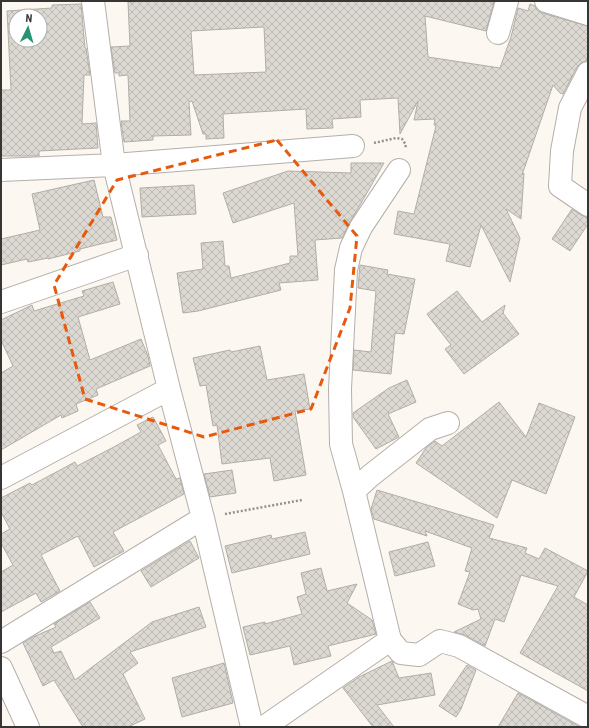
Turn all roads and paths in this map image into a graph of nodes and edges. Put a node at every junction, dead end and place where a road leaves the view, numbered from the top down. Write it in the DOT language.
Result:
graph roads {
  1 [pos="93,1"];
  2 [pos="507,1"];
  3 [pos="546,1"];
  4 [pos="588,14"];
  5 [pos="498,33"];
  6 [pos="588,73"];
  7 [pos="353,146"];
  8 [pos="114,165"];
  9 [pos="1,170"];
  10 [pos="399,170"];
  11 [pos="588,205"];
  12 [pos="137,255"];
  13 [pos="1,302"];
  14 [pos="169,389"];
  15 [pos="448,423"];
  16 [pos="1,478"];
  17 [pos="354,492"];
  18 [pos="302,500"];
  19 [pos="203,518"];
  20 [pos="390,640"];
  21 [pos="1,642"];
  22 [pos="1,668"];
  23 [pos="588,717"];
  24 [pos="28,727"];
  25 [pos="252,727"];
  26 [pos="264,727"];
  1 -- 8 [label="street"];
  2 -- 5 [label="street"];
  3 -- 4 [label="street"];
  6 -- 11 [label="street"];
  7 -- 8 [label="street"];
  7 -- 10 [label="path"];
  8 -- 9 [label="street"];
  8 -- 12 [label="street"];
  10 -- 17 [label="street"];
  12 -- 13 [label="street"];
  12 -- 14 [label="street"];
  14 -- 16 [label="street"];
  14 -- 19 [label="street"];
  15 -- 17 [label="street"];
  17 -- 20 [label="street"];
  18 -- 19 [label="path"];
  19 -- 21 [label="street"];
  19 -- 25 [label="street"];
  20 -- 23 [label="street"];
  20 -- 26 [label="street"];
  22 -- 24 [label="street"];
}
